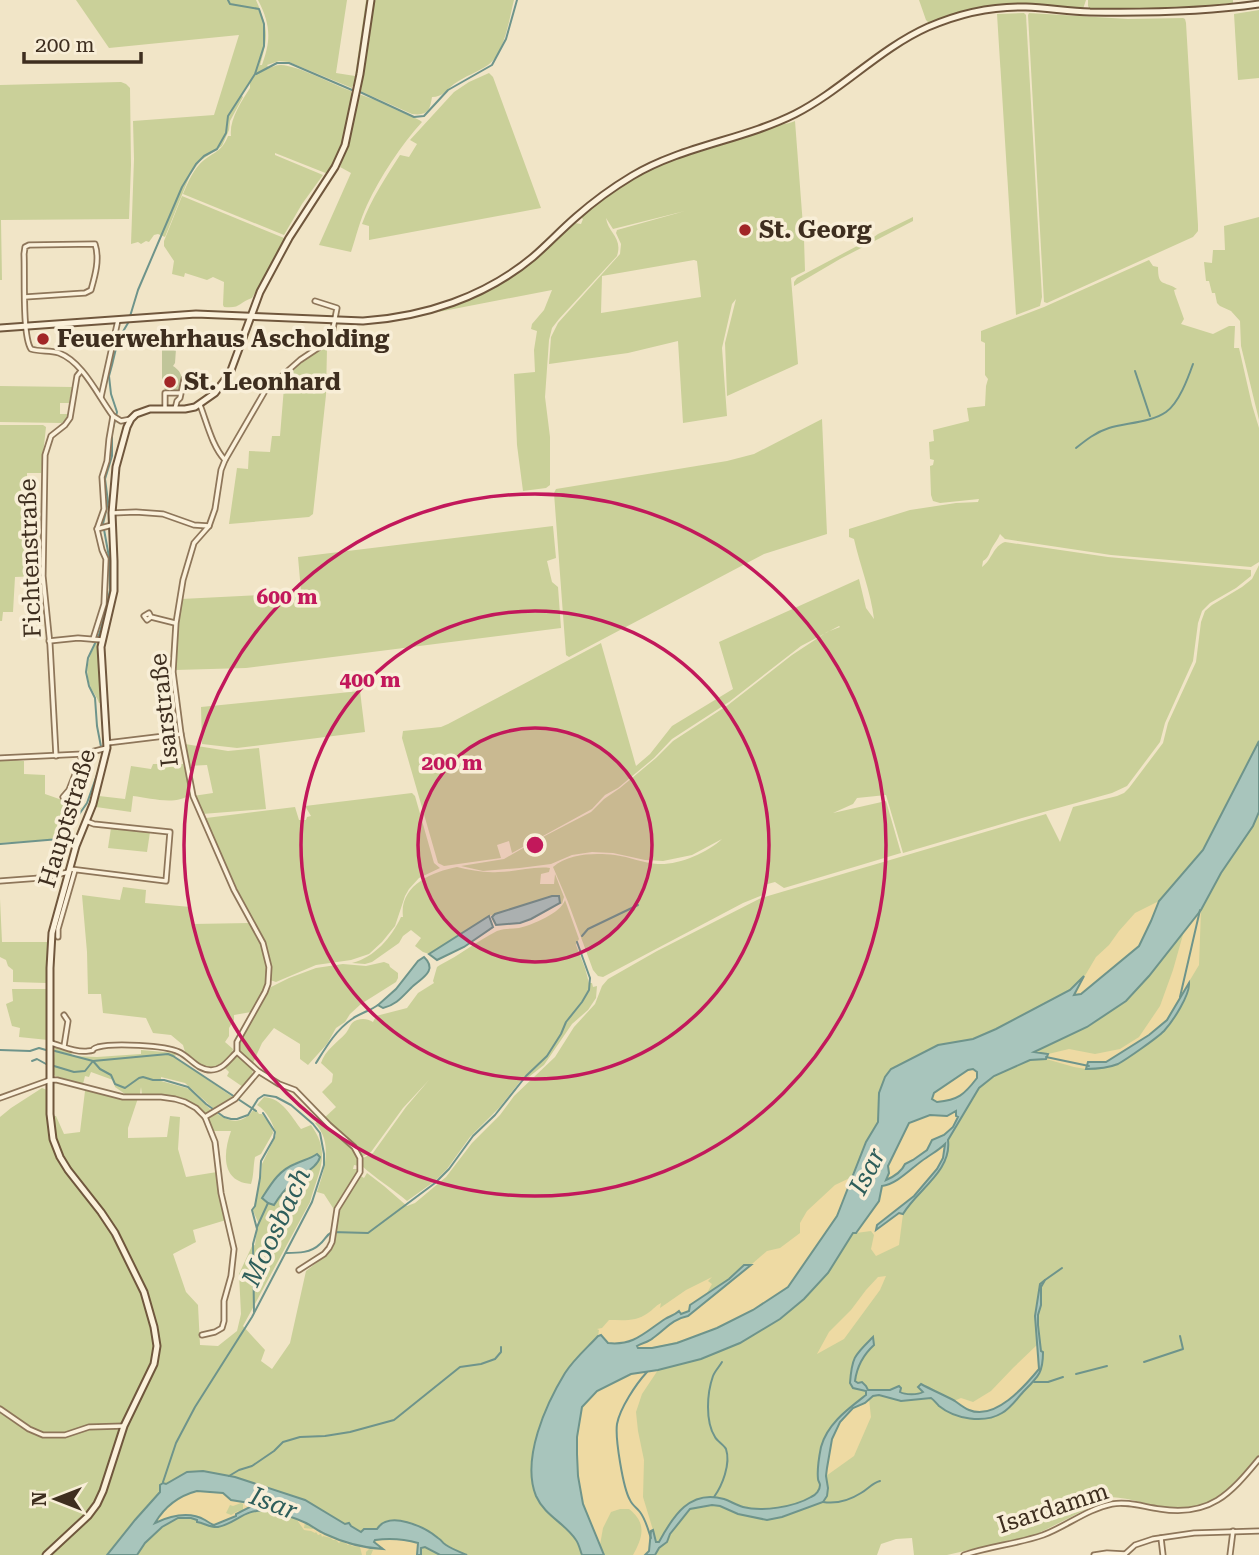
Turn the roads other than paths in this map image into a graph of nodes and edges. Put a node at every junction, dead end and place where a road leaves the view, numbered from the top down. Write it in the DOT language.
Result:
graph roads {
  1 [pos="371,0"];
  2 [pos="1259,4"];
  3 [pos="25,297"];
  4 [pos="315,301"];
  5 [pos="251,316"];
  6 [pos="122,319"];
  7 [pos="334,321"];
  8 [pos="26,326"];
  9 [pos="0,328"];
  10 [pos="81,371"];
  11 [pos="184,379"];
  12 [pos="180,393"];
  13 [pos="101,397"];
  14 [pos="200,405"];
  15 [pos="165,408"];
  16 [pos="175,409"];
  17 [pos="116,418"];
  18 [pos="131,419"];
  19 [pos="127,427"];
  20 [pos="225,460"];
  21 [pos="112,513"];
  22 [pos="194,525"];
  23 [pos="209,526"];
  24 [pos="105,527"];
  25 [pos="200,536"];
  26 [pos="151,617"];
  27 [pos="176,623"];
  28 [pos="97,639"];
  29 [pos="49,641"];
  30 [pos="181,734"];
  31 [pos="104,747"];
  32 [pos="83,754"];
  33 [pos="56,756"];
  34 [pos="0,758"];
  35 [pos="63,797"];
  36 [pos="86,821"];
  37 [pos="71,870"];
  38 [pos="0,881"];
  39 [pos="58,936"];
  40 [pos="64,1015"];
  41 [pos="51,1043"];
  42 [pos="64,1046"];
  43 [pos="237,1052"];
  44 [pos="258,1071"];
  45 [pos="50,1080"];
  46 [pos="0,1098"];
  47 [pos="205,1117"];
  48 [pos="299,1270"];
  49 [pos="202,1335"];
  50 [pos="0,1409"];
  51 [pos="124,1426"];
  52 [pos="1259,1459"];
  53 [pos="1233,1531"];
  54 [pos="1259,1531"];
  55 [pos="1161,1538"];
  56 [pos="1124,1554"];
  57 [pos="46,1555"];
  58 [pos="964,1555"];
  59 [pos="1094,1555"];
  60 [pos="1163,1555"];
  61 [pos="1230,1555"];
  1 -- 5 [label="main road"];
  2 -- 7 [label="main road"];
  3 -- 3 [label="street"];
  3 -- 8 [label="street"];
  4 -- 7 [label="street"];
  5 -- 6 [label="main road"];
  5 -- 7 [label="main road"];
  5 -- 14 [label="main road"];
  6 -- 8 [label="main road"];
  6 -- 13 [label="street"];
  7 -- 20 [label="street, Isarstraße"];
  8 -- 9 [label="main road"];
  8 -- 10 [label="street"];
  10 -- 13 [label="street"];
  10 -- 29 [label="street, Fichtenstraße"];
  11 -- 12 [label="street"];
  12 -- 15 [label="street"];
  12 -- 16 [label="street"];
  13 -- 17 [label="street"];
  14 -- 16 [label="main road"];
  14 -- 20 [label="street"];
  15 -- 16 [label="main road"];
  15 -- 18 [label="main road"];
  17 -- 18 [label="street"];
  17 -- 19 [label="street"];
  17 -- 24 [label="street"];
  18 -- 19 [label="main road, Hauptstraße"];
  19 -- 21 [label="main road, Hauptstraße"];
  20 -- 23 [label="street, Isarstraße"];
  21 -- 22 [label="street"];
  21 -- 24 [label="main road, Hauptstraße"];
  22 -- 23 [label="street"];
  22 -- 25 [label="street"];
  23 -- 25 [label="street, Isarstraße"];
  24 -- 28 [label="street"];
  24 -- 28 [label="main road, Hauptstraße"];
  25 -- 27 [label="street, Isarstraße"];
  26 -- 27 [label="street"];
  27 -- 30 [label="street, Isarstraße"];
  28 -- 29 [label="street"];
  28 -- 31 [label="main road, Hauptstraße"];
  29 -- 33 [label="street, Fichtenstraße"];
  30 -- 31 [label="street"];
  30 -- 43 [label="street, Isarstraße"];
  31 -- 32 [label="street"];
  31 -- 36 [label="main road, Hauptstraße"];
  32 -- 33 [label="street"];
  32 -- 35 [label="street"];
  33 -- 34 [label="street"];
  36 -- 37 [label="main road, Hauptstraße"];
  36 -- 37 [label="street"];
  37 -- 38 [label="street"];
  37 -- 39 [label="street"];
  37 -- 41 [label="main road, Hauptstraße"];
  40 -- 42 [label="street"];
  41 -- 42 [label="street"];
  41 -- 45 [label="main road, Hauptstraße"];
  42 -- 43 [label="street"];
  43 -- 44 [label="street"];
  44 -- 47 [label="street"];
  44 -- 48 [label="street"];
  45 -- 46 [label="street"];
  45 -- 47 [label="street"];
  45 -- 51 [label="main road, Hauptstraße"];
  47 -- 49 [label="street"];
  50 -- 51 [label="street"];
  51 -- 57 [label="main road, Hauptstraße"];
  52 -- 58 [label="street, Isardamm"];
  53 -- 54 [label="street"];
  53 -- 55 [label="street"];
  53 -- 61 [label="street"];
  55 -- 56 [label="street"];
  55 -- 60 [label="street"];
  56 -- 59 [label="street"];
}
